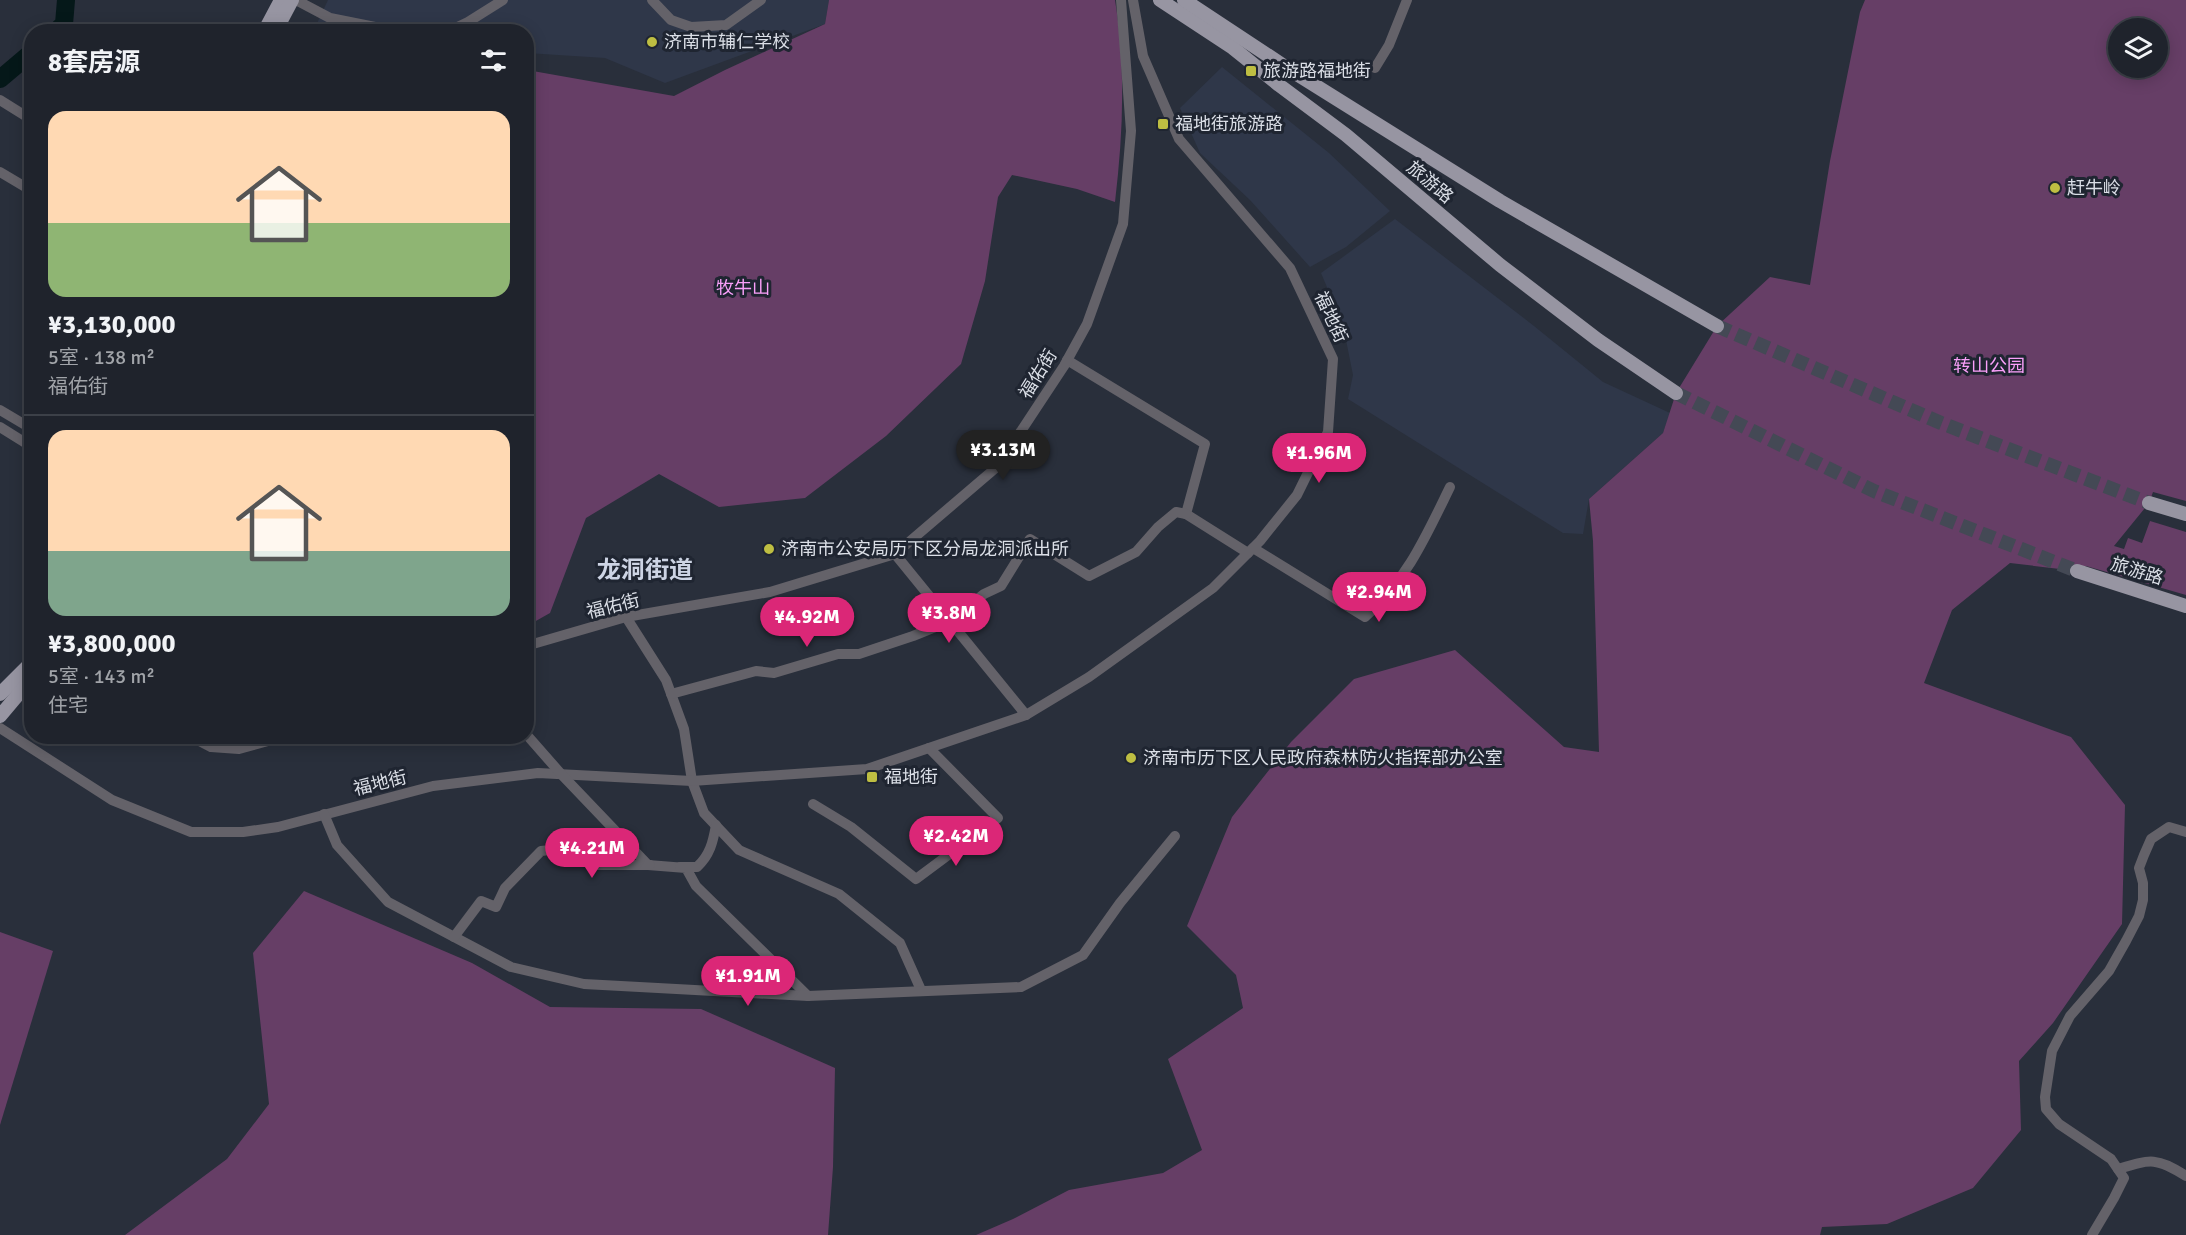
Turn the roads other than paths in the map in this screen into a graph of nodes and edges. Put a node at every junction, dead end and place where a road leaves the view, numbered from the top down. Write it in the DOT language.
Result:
graph roads {
  1 [pos="281,0"];
  2 [pos="294,0"];
  3 [pos="503,0"];
  4 [pos="652,0"];
  5 [pos="761,0"];
  6 [pos="1121,0"];
  7 [pos="1133,0"];
  8 [pos="1160,0"];
  9 [pos="1184,0"];
  10 [pos="1407,0"];
  11 [pos="268,24"];
  12 [pos="280,24"];
  13 [pos="360,24"];
  14 [pos="464,24"];
  15 [pos="1375,68"];
  16 [pos="4,103"];
  17 [pos="24,115"];
  18 [pos="0,172"];
  19 [pos="24,186"];
  20 [pos="1717,326"];
  21 [pos="1067,360"];
  22 [pos="1676,393"];
  23 [pos="0,410"];
  24 [pos="24,424"];
  25 [pos="0,427"];
  26 [pos="24,442"];
  27 [pos="1450,487"];
  28 [pos="2149,503"];
  29 [pos="1186,514"];
  30 [pos="2186,514"];
  31 [pos="1250,551"];
  32 [pos="895,554"];
  33 [pos="2077,572"];
  34 [pos="2186,606"];
  35 [pos="626,617"];
  36 [pos="950,621"];
  37 [pos="534,644"];
  38 [pos="24,670"];
  39 [pos="24,688"];
  40 [pos="0,694"];
  41 [pos="671,694"];
  42 [pos="0,716"];
  43 [pos="1026,716"];
  44 [pos="0,728"];
  45 [pos="24,743"];
  46 [pos="534,743"];
  47 [pos="25,744"];
  48 [pos="205,744"];
  49 [pos="257,744"];
  50 [pos="929,748"];
  51 [pos="562,775"];
  52 [pos="692,780"];
  53 [pos="813,804"];
  54 [pos="324,814"];
  55 [pos="716,825"];
  56 [pos="2186,832"];
  57 [pos="1175,836"];
  58 [pos="648,865"];
  59 [pos="686,868"];
  60 [pos="454,937"];
  61 [pos="921,990"];
  62 [pos="808,996"];
  63 [pos="2118,1169"];
  64 [pos="2186,1176"];
  65 [pos="2092,1235"];
  1 -- 11 [label="main road"];
  2 -- 12 [label="main road"];
  2 -- 13 [label="street"];
  3 -- 14 [label="street"];
  4 -- 5 [label="street"];
  6 -- 21 [label="street, 福佑街"];
  7 -- 31 [label="street, 福地街"];
  8 -- 22 [label="main road, 旅游路"];
  9 -- 20 [label="main road, 旅游路"];
  10 -- 15 [label="street"];
  16 -- 17 [label="street"];
  18 -- 19 [label="street"];
  21 -- 29 [label="street"];
  21 -- 32 [label="street, 福佑街"];
  23 -- 24 [label="street"];
  25 -- 26 [label="street"];
  27 -- 31 [label="street"];
  28 -- 30 [label="main road"];
  29 -- 31 [label="street"];
  29 -- 36 [label="street"];
  31 -- 43 [label="street, 福地街"];
  32 -- 35 [label="street, 福佑街"];
  32 -- 36 [label="street"];
  33 -- 34 [label="main road, 旅游路"];
  35 -- 37 [label="street, 福佑街"];
  35 -- 41 [label="street"];
  36 -- 41 [label="street"];
  36 -- 43 [label="street"];
  38 -- 40 [label="main road"];
  39 -- 42 [label="main road"];
  41 -- 52 [label="street"];
  43 -- 50 [label="street, 福地街"];
  44 -- 45 [label="street, 福地街"];
  46 -- 51 [label="street"];
  47 -- 54 [label="street, 福地街"];
  48 -- 49 [label="street"];
  50 -- 52 [label="street, 福地街"];
  50 -- 53 [label="street"];
  51 -- 52 [label="street, 福地街"];
  51 -- 54 [label="street, 福地街"];
  51 -- 58 [label="street"];
  52 -- 55 [label="street"];
  54 -- 60 [label="street"];
  55 -- 59 [label="street"];
  55 -- 61 [label="street"];
  56 -- 63 [label="street"];
  57 -- 61 [label="street"];
  58 -- 59 [label="street"];
  58 -- 60 [label="street"];
  59 -- 62 [label="street"];
  60 -- 62 [label="street"];
  61 -- 62 [label="street"];
  63 -- 64 [label="street"];
  63 -- 65 [label="street"];
}
